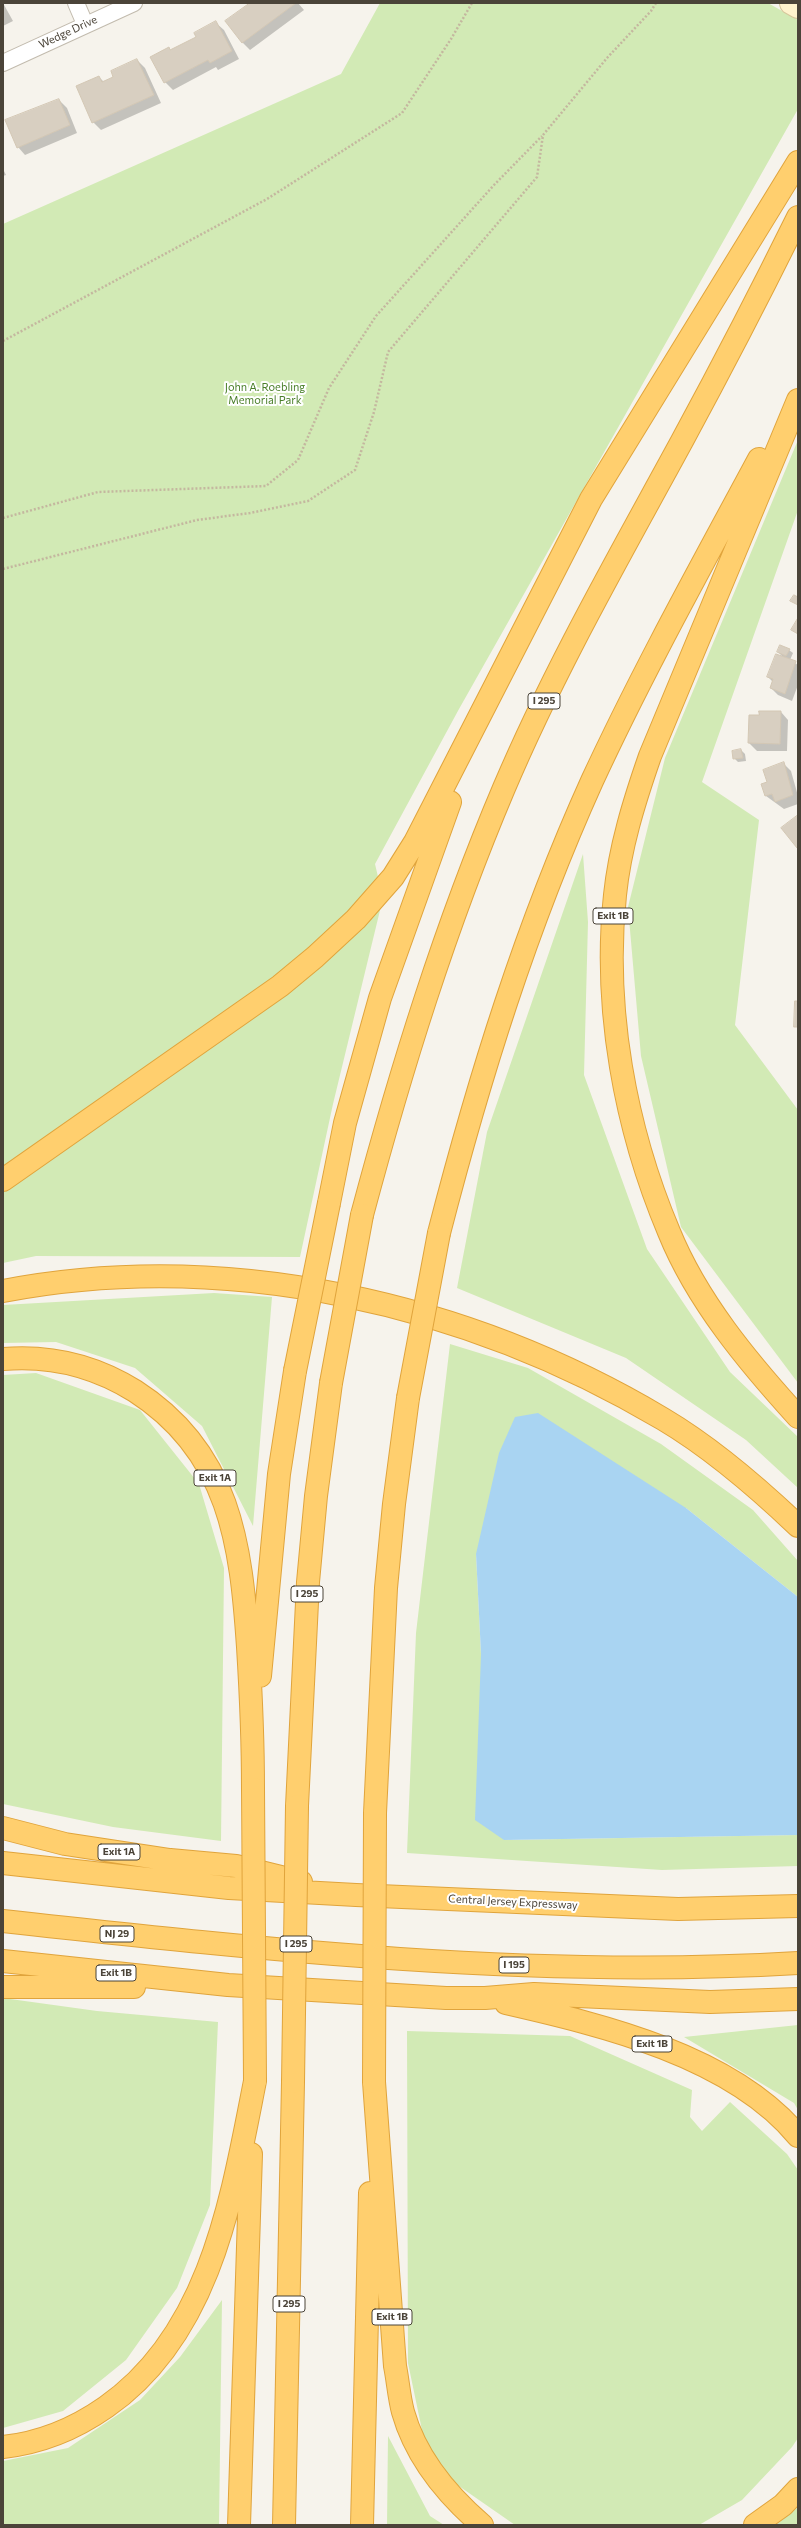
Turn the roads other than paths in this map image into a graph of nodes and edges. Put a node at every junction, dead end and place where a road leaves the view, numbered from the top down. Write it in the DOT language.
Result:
graph roads {
  1 [pos="76,3"];
  2 [pos="134,3"];
  3 [pos="791,3"];
  4 [pos="798,7"];
  5 [pos="85,24"];
  6 [pos="3,63"];
  7 [pos="798,162"];
  8 [pos="798,217"];
  9 [pos="798,387"];
  10 [pos="798,400"];
  11 [pos="487,701"];
  12 [pos="3,1180"];
  13 [pos="3,1291"];
  14 [pos="3,1358"];
  15 [pos="798,1417"];
  16 [pos="798,1526"];
  17 [pos="253,1733"];
  18 [pos="3,1828"];
  19 [pos="3,1863"];
  20 [pos="356,1895"];
  21 [pos="798,1906"];
  22 [pos="3,1921"];
  23 [pos="230,1946"];
  24 [pos="3,1961"];
  25 [pos="798,1963"];
  26 [pos="228,1985"];
  27 [pos="3,1987"];
  28 [pos="485,1998"];
  29 [pos="798,1999"];
  30 [pos="255,2081"];
  31 [pos="374,2082"];
  32 [pos="798,2136"];
  33 [pos="3,2446"];
  34 [pos="798,2489"];
  35 [pos="239,2525"];
  36 [pos="284,2525"];
  37 [pos="362,2525"];
  38 [pos="482,2525"];
  39 [pos="755,2525"];
  1 -- 5 [label="street"];
  2 -- 5 [label="street, Wedge Drive"];
  3 -- 4 [label="street"];
  5 -- 6 [label="street, Wedge Drive"];
  7 -- 11 [label="highway"];
  8 -- 36 [label="highway, I 295, bridge"];
  9 -- 31 [label="highway, bridge"];
  10 -- 15 [label="highway, Exit 1B"];
  11 -- 12 [label="highway"];
  11 -- 17 [label="highway, bridge"];
  13 -- 16 [label="highway"];
  14 -- 17 [label="highway, Exit 1A"];
  17 -- 30 [label="highway, bridge"];
  18 -- 20 [label="highway, Exit 1A"];
  19 -- 20 [label="highway, Central Jersey Expressway"];
  20 -- 21 [label="highway, Central Jersey Expressway"];
  22 -- 23 [label="highway, NJ 29"];
  23 -- 25 [label="highway, I 195"];
  24 -- 26 [label="highway, Exit 1B"];
  26 -- 27 [label="highway"];
  26 -- 28 [label="highway"];
  28 -- 29 [label="highway"];
  28 -- 32 [label="highway, Exit 1B"];
  30 -- 33 [label="highway"];
  30 -- 35 [label="highway"];
  31 -- 37 [label="highway"];
  31 -- 38 [label="highway, Exit 1B"];
  34 -- 39 [label="highway"];
}
